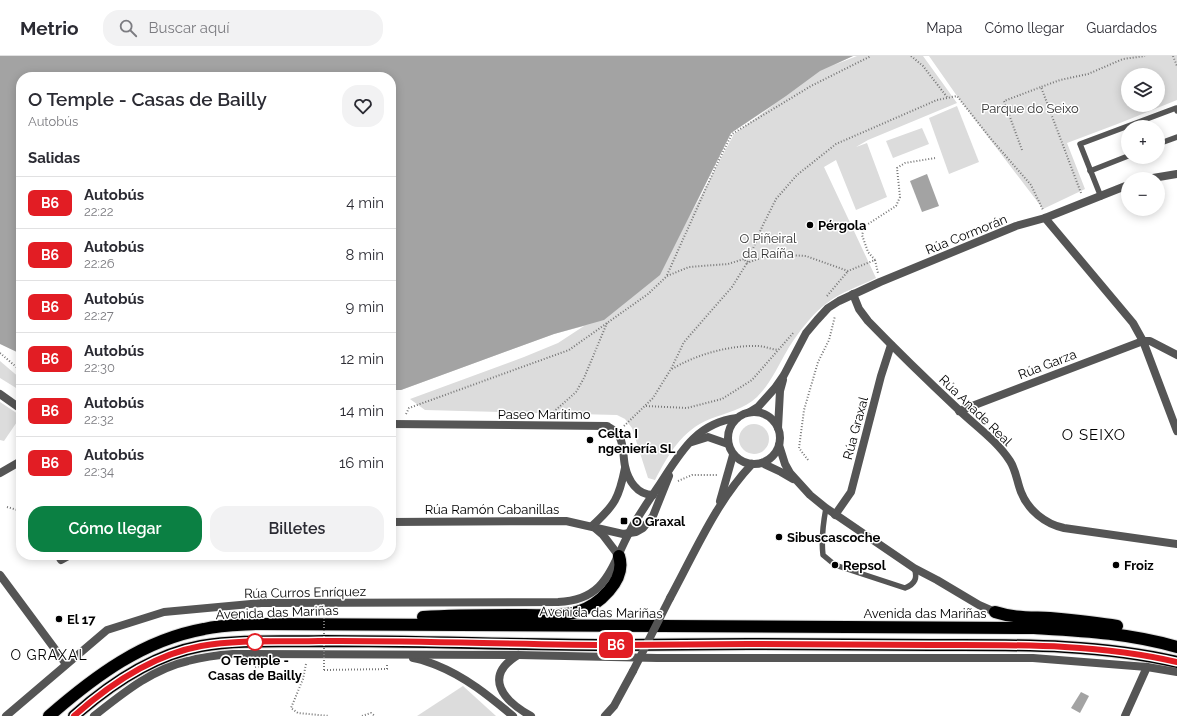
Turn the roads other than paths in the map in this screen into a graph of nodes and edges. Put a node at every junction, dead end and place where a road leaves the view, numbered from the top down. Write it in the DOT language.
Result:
graph roads {
  1 [pos="1177,110"];
  2 [pos="1177,137"];
  3 [pos="1165,141"];
  4 [pos="1121,159"];
  5 [pos="1090,171"];
  6 [pos="1177,174"];
  7 [pos="1165,176"];
  8 [pos="1121,188"];
  9 [pos="1101,197"];
  10 [pos="1046,218"];
  11 [pos="853,294"];
  12 [pos="1143,341"];
  13 [pos="892,345"];
  14 [pos="1177,355"];
  15 [pos="784,376"];
  16 [pos="0,394"];
  17 [pos="16,405"];
  18 [pos="960,411"];
  19 [pos="750,412"];
  20 [pos="737,418"];
  21 [pos="396,424"];
  22 [pos="778,428"];
  23 [pos="1177,431"];
  24 [pos="690,443"];
  25 [pos="728,444"];
  26 [pos="779,445"];
  27 [pos="733,455"];
  28 [pos="16,463"];
  29 [pos="762,463"];
  30 [pos="673,464"];
  31 [pos="752,464"];
  32 [pos="625,468"];
  33 [pos="0,473"];
  34 [pos="799,483"];
  35 [pos="652,495"];
  36 [pos="826,508"];
  37 [pos="717,510"];
  38 [pos="835,514"];
  39 [pos="396,522"];
  40 [pos="592,526"];
  41 [pos="628,534"];
  42 [pos="1177,544"];
  43 [pos="618,556"];
  44 [pos="914,568"];
  45 [pos="0,575"];
  46 [pos="995,612"];
  47 [pos="389,624"];
  48 [pos="1163,643"];
  49 [pos="1177,647"];
  50 [pos="386,655"];
  51 [pos="519,655"];
  52 [pos="1177,662"];
  53 [pos="66,664"];
  54 [pos="1147,667"];
  55 [pos="1177,672"];
  56 [pos="620,696"];
  57 [pos="6,716"];
  58 [pos="49,716"];
  59 [pos="74,716"];
  60 [pos="94,716"];
  61 [pos="513,716"];
  62 [pos="531,716"];
  63 [pos="605,716"];
  64 [pos="613,716"];
  65 [pos="1125,716"];
  1 -- 5 [label="lane"];
  2 -- 3 [label="lane"];
  4 -- 5 [label="lane"];
  5 -- 9 [label="lane"];
  6 -- 7 [label="street"];
  8 -- 9 [label="street, Rúa Cormorán"];
  9 -- 10 [label="street, Rúa Cormorán"];
  10 -- 11 [label="street, Rúa Cormorán"];
  10 -- 12 [label="street"];
  11 -- 13 [label="street, Rúa Anade Real"];
  11 -- 15 [label="street, Rúa Cormorán"];
  12 -- 14 [label="street"];
  12 -- 18 [label="street, Rúa Garza"];
  12 -- 23 [label="street"];
  13 -- 18 [label="street, Rúa Anade Real"];
  13 -- 38 [label="street, Rúa Graxal"];
  15 -- 19 [label="street, Rúa Cormorán"];
  15 -- 22 [label="street, Rúa Cormorán"];
  16 -- 17 [label="street"];
  18 -- 42 [label="street, Rúa Anade Real"];
  19 -- 20 [label="street"];
  19 -- 22 [label="street"];
  20 -- 24 [label="street, Rúa Curros Enríquez"];
  20 -- 25 [label="street"];
  21 -- 32 [label="street, Paseo Marítimo"];
  22 -- 26 [label="street"];
  24 -- 25 [label="street"];
  24 -- 30 [label="street, Rúa Curros Enríquez"];
  25 -- 27 [label="street"];
  26 -- 29 [label="street"];
  26 -- 34 [label="street"];
  27 -- 31 [label="street"];
  27 -- 37 [label="street"];
  28 -- 33 [label="street"];
  29 -- 31 [label="street"];
  29 -- 34 [label="street"];
  30 -- 35 [label="street, Rúa Curros Enríquez"];
  30 -- 41 [label="street"];
  31 -- 37 [label="street"];
  32 -- 35 [label="street, Paseo Marítimo"];
  32 -- 40 [label="street"];
  34 -- 36 [label="street"];
  35 -- 41 [label="street, Rúa Curros Enríquez"];
  36 -- 38 [label="street"];
  36 -- 44 [label="lane"];
  37 -- 56 [label="street, bridge"];
  38 -- 44 [label="street"];
  39 -- 40 [label="street, Rúa Ramón Cabanillas"];
  40 -- 41 [label="street, Rúa Ramón Cabanillas"];
  40 -- 43 [label="street"];
  41 -- 43 [label="street, Rúa Curros Enríquez"];
  43 -- 47 [label="highway"];
  43 -- 53 [label="street, Rúa Curros Enríquez"];
  44 -- 46 [label="street"];
  45 -- 53 [label="street"];
  46 -- 48 [label="highway"];
  47 -- 48 [label="highway, Avenida das Mariñas"];
  47 -- 58 [label="highway, Avenida das Mariñas"];
  48 -- 49 [label="highway, Avenida das Mariñas"];
  50 -- 51 [label="street"];
  50 -- 60 [label="street"];
  50 -- 61 [label="street"];
  51 -- 54 [label="street"];
  51 -- 62 [label="street"];
  52 -- 59 [label="highway"];
  53 -- 57 [label="street, Rúa Curros Enríquez"];
  54 -- 55 [label="street"];
  54 -- 65 [label="street"];
  56 -- 63 [label="street"];
  56 -- 64 [label="street"];
}
